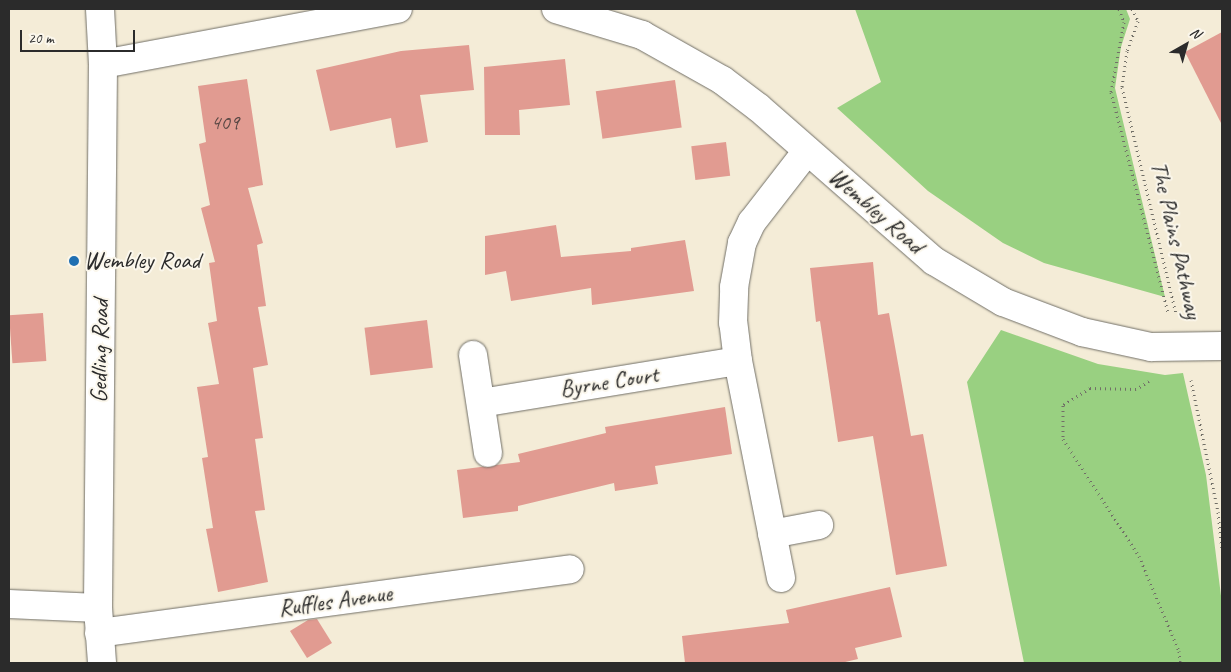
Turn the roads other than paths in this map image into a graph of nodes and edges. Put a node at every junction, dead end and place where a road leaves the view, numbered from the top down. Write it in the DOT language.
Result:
graph roads {
  1 [pos="100,9"];
  2 [pos="398,9"];
  3 [pos="556,9"];
  4 [pos="595,14"];
  5 [pos="104,64"];
  6 [pos="807,151"];
  7 [pos="1222,346"];
  8 [pos="474,354"];
  9 [pos="738,361"];
  10 [pos="480,403"];
  11 [pos="488,453"];
  12 [pos="819,525"];
  13 [pos="772,534"];
  14 [pos="570,569"];
  15 [pos="780,578"];
  16 [pos="9,604"];
  17 [pos="99,621"];
  18 [pos="102,663"];
  1 -- 5 [label="street, Gedling Road"];
  2 -- 5 [label="street"];
  3 -- 4 [label="street, Wembley Road"];
  4 -- 6 [label="street, Wembley Road"];
  5 -- 17 [label="street, Gedling Road"];
  6 -- 7 [label="street, Wembley Road"];
  6 -- 9 [label="street"];
  8 -- 10 [label="street"];
  9 -- 10 [label="street, Byrne Court"];
  9 -- 13 [label="street"];
  10 -- 11 [label="street"];
  12 -- 13 [label="street"];
  13 -- 15 [label="street"];
  14 -- 17 [label="street, Ruffles Avenue"];
  16 -- 17 [label="street, Ruffles Avenue"];
  17 -- 18 [label="street, Gedling Road"];
}
